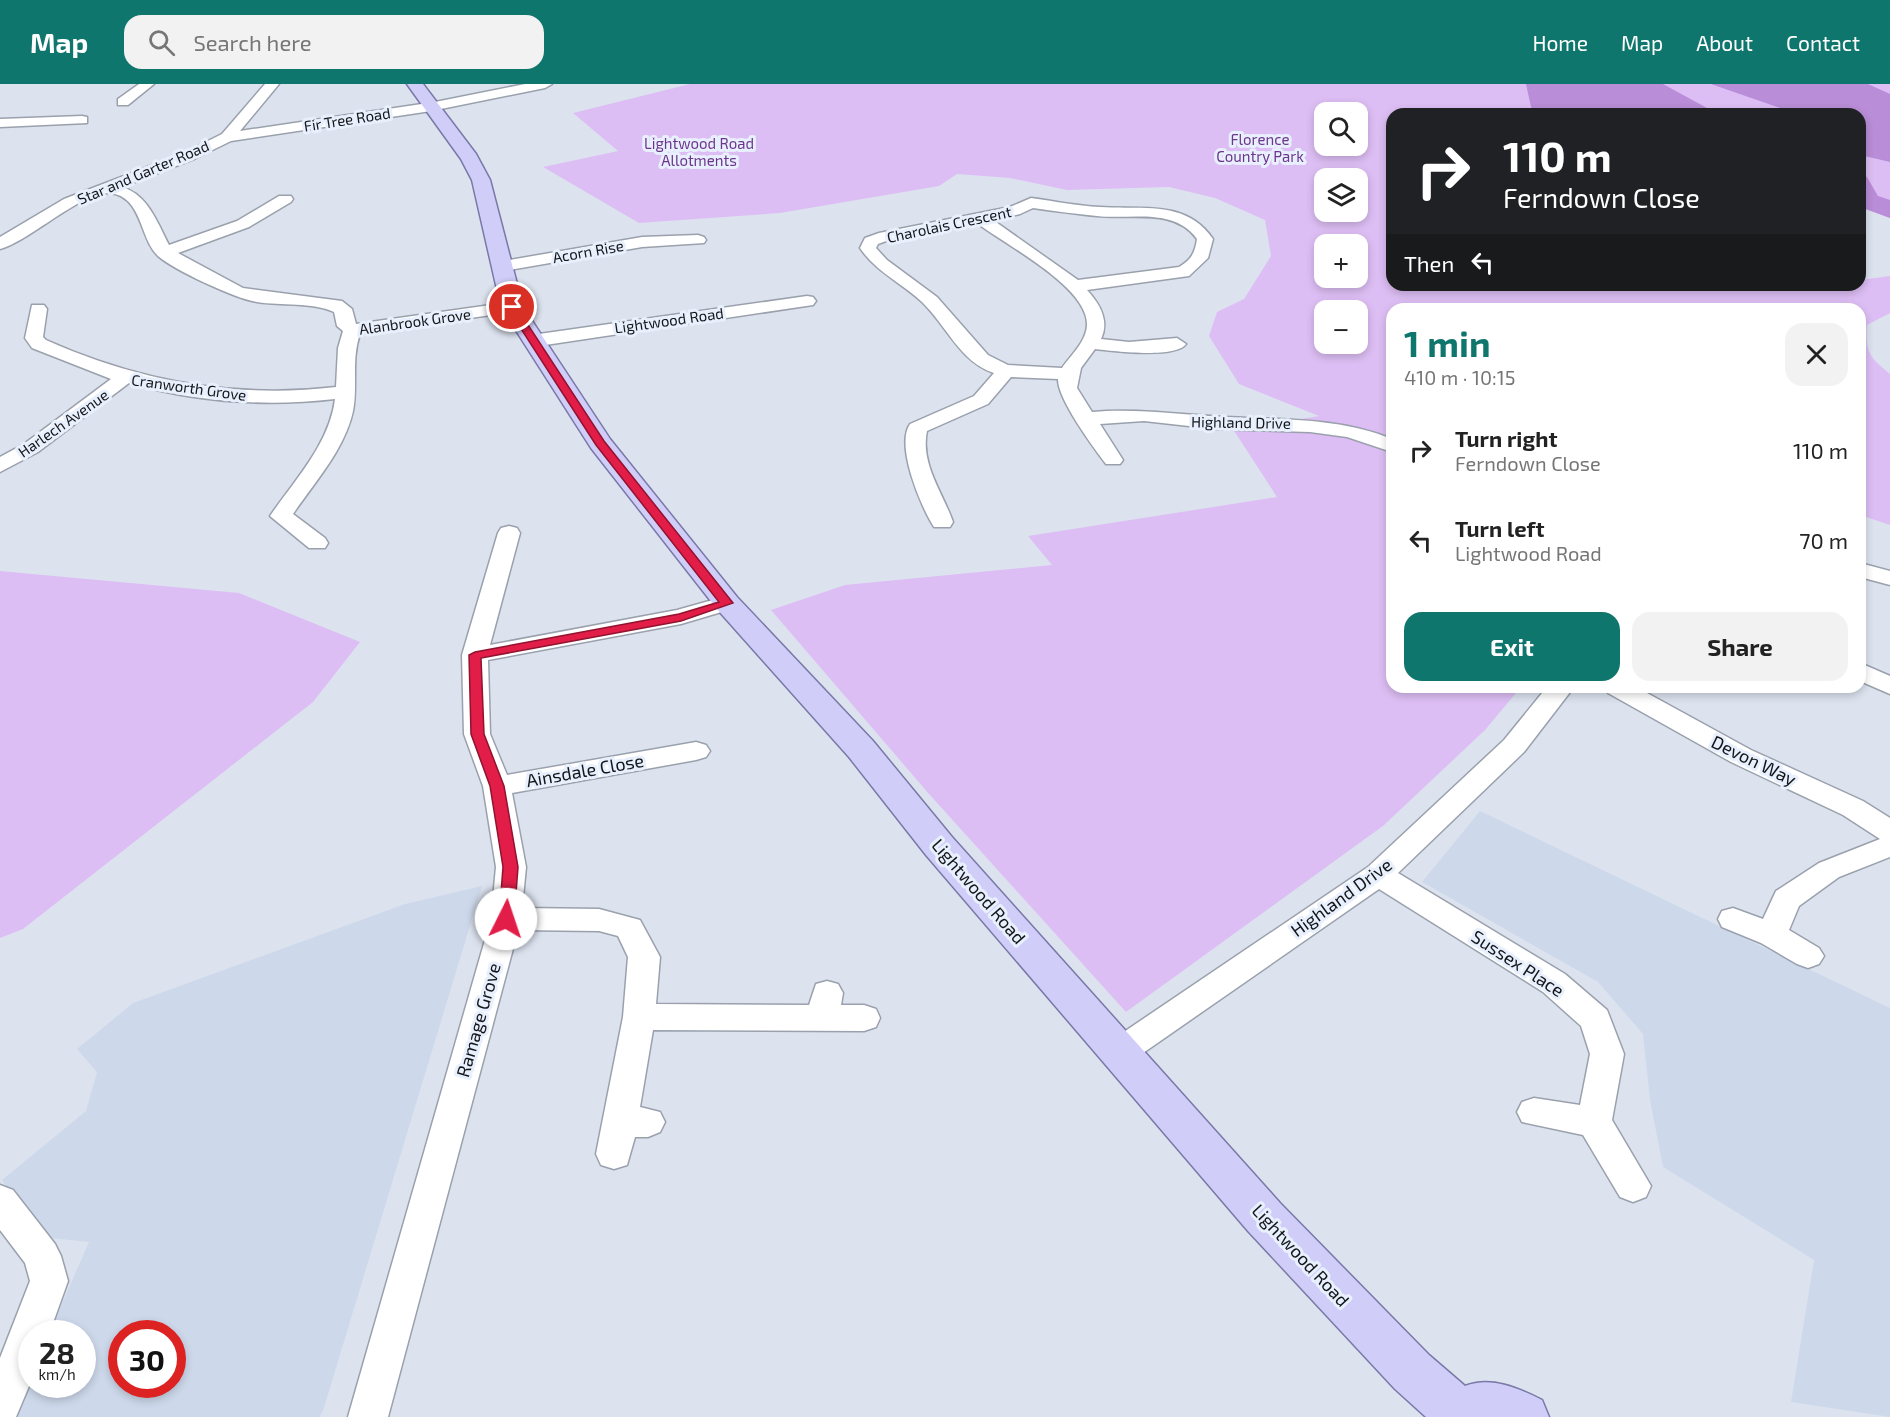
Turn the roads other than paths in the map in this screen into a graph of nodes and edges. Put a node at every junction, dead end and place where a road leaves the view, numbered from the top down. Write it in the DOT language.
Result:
graph roads {
  1 [pos="147,84"];
  2 [pos="272,84"];
  3 [pos="545,84"];
  4 [pos="425,99"];
  5 [pos="123,102"];
  6 [pos="82,120"];
  7 [pos="0,123"];
  8 [pos="265,133"];
  9 [pos="227,136"];
  10 [pos="189,156"];
  11 [pos="108,188"];
  12 [pos="285,199"];
  13 [pos="980,218"];
  14 [pos="698,240"];
  15 [pos="0,244"];
  16 [pos="164,252"];
  17 [pos="504,266"];
  18 [pos="1074,286"];
  19 [pos="807,301"];
  20 [pos="512,307"];
  21 [pos="38,309"];
  22 [pos="353,329"];
  23 [pos="532,341"];
  24 [pos="1164,342"];
  25 [pos="1091,343"];
  26 [pos="1006,371"];
  27 [pos="1068,374"];
  28 [pos="124,378"];
  29 [pos="347,392"];
  30 [pos="1087,419"];
  31 [pos="1386,444"];
  32 [pos="1113,460"];
  33 [pos="0,466"];
  34 [pos="962,507"];
  35 [pos="513,542"];
  36 [pos="317,543"];
  37 [pos="1866,572"];
  38 [pos="1890,578"];
  39 [pos="727,603"];
  40 [pos="475,655"];
  41 [pos="1866,674"];
  42 [pos="1890,686"];
  43 [pos="1556,693"];
  44 [pos="1628,693"];
  45 [pos="682,759"];
  46 [pos="497,786"];
  47 [pos="1890,832"];
  48 [pos="1890,846"];
  49 [pos="1378,875"];
  50 [pos="506,919"];
  51 [pos="1733,919"];
  52 [pos="1772,935"];
  53 [pos="1808,956"];
  54 [pos="639,1017"];
  55 [pos="864,1018"];
  56 [pos="1121,1051"];
  57 [pos="1534,1112"];
  58 [pos="1594,1122"];
  59 [pos="627,1132"];
  60 [pos="1633,1186"];
  61 [pos="0,1201"];
  62 [pos="0,1407"];
  63 [pos="1457,1415"];
  64 [pos="368,1417"];
  65 [pos="1524,1417"];
  1 -- 5 [label="street"];
  2 -- 9 [label="street, Star and Garter Road"];
  3 -- 4 [label="street, Fir Tree Road"];
  4 -- 8 [label="street, Fir Tree Road"];
  4 -- 17 [label="main road, Lightwood Road"];
  6 -- 7 [label="street"];
  8 -- 9 [label="street, Fir Tree Road"];
  8 -- 10 [label="street, Fir Tree Road"];
  9 -- 10 [label="street, Star and Garter Road"];
  10 -- 11 [label="street, Star and Garter Road"];
  11 -- 15 [label="street, Star and Garter Road"];
  11 -- 16 [label="street"];
  12 -- 16 [label="street"];
  13 -- 18 [label="street"];
  13 -- 18 [label="street, Charolais Crescent"];
  13 -- 26 [label="street, Charolais Crescent"];
  14 -- 17 [label="street, Acorn Rise"];
  16 -- 22 [label="street"];
  17 -- 20 [label="main road, Lightwood Road"];
  18 -- 25 [label="street"];
  19 -- 23 [label="street, Lightwood Road"];
  20 -- 22 [label="street, Alanbrook Grove"];
  20 -- 23 [label="main road, Lightwood Road"];
  21 -- 28 [label="street, Cranworth Grove"];
  22 -- 29 [label="street, Alanbrook Grove"];
  23 -- 39 [label="main road, Lightwood Road"];
  24 -- 25 [label="street"];
  25 -- 27 [label="street"];
  26 -- 27 [label="street, Charolais Crescent"];
  26 -- 34 [label="street"];
  27 -- 30 [label="street"];
  28 -- 29 [label="street, Cranworth Grove"];
  28 -- 33 [label="street, Harlech Avenue"];
  29 -- 36 [label="street, Alanbrook Grove"];
  30 -- 31 [label="street, Highland Drive"];
  30 -- 32 [label="street"];
  35 -- 40 [label="street, Ramage Grove"];
  37 -- 38 [label="street"];
  39 -- 40 [label="street"];
  39 -- 56 [label="main road, Lightwood Road"];
  40 -- 46 [label="street, Ramage Grove"];
  41 -- 42 [label="street"];
  43 -- 49 [label="street, Highland Drive"];
  44 -- 47 [label="street, Devon Way"];
  45 -- 46 [label="street, Ainsdale Close"];
  46 -- 50 [label="street, Ramage Grove"];
  48 -- 52 [label="street"];
  49 -- 56 [label="street, Highland Drive"];
  49 -- 58 [label="street, Sussex Place"];
  50 -- 54 [label="street"];
  50 -- 64 [label="street, Ramage Grove"];
  51 -- 52 [label="street"];
  52 -- 53 [label="street"];
  54 -- 55 [label="street"];
  54 -- 59 [label="street"];
  56 -- 63 [label="main road, Lightwood Road"];
  57 -- 58 [label="street"];
  58 -- 60 [label="street"];
  61 -- 62 [label="street"];
  63 -- 65 [label="main road"];
}
